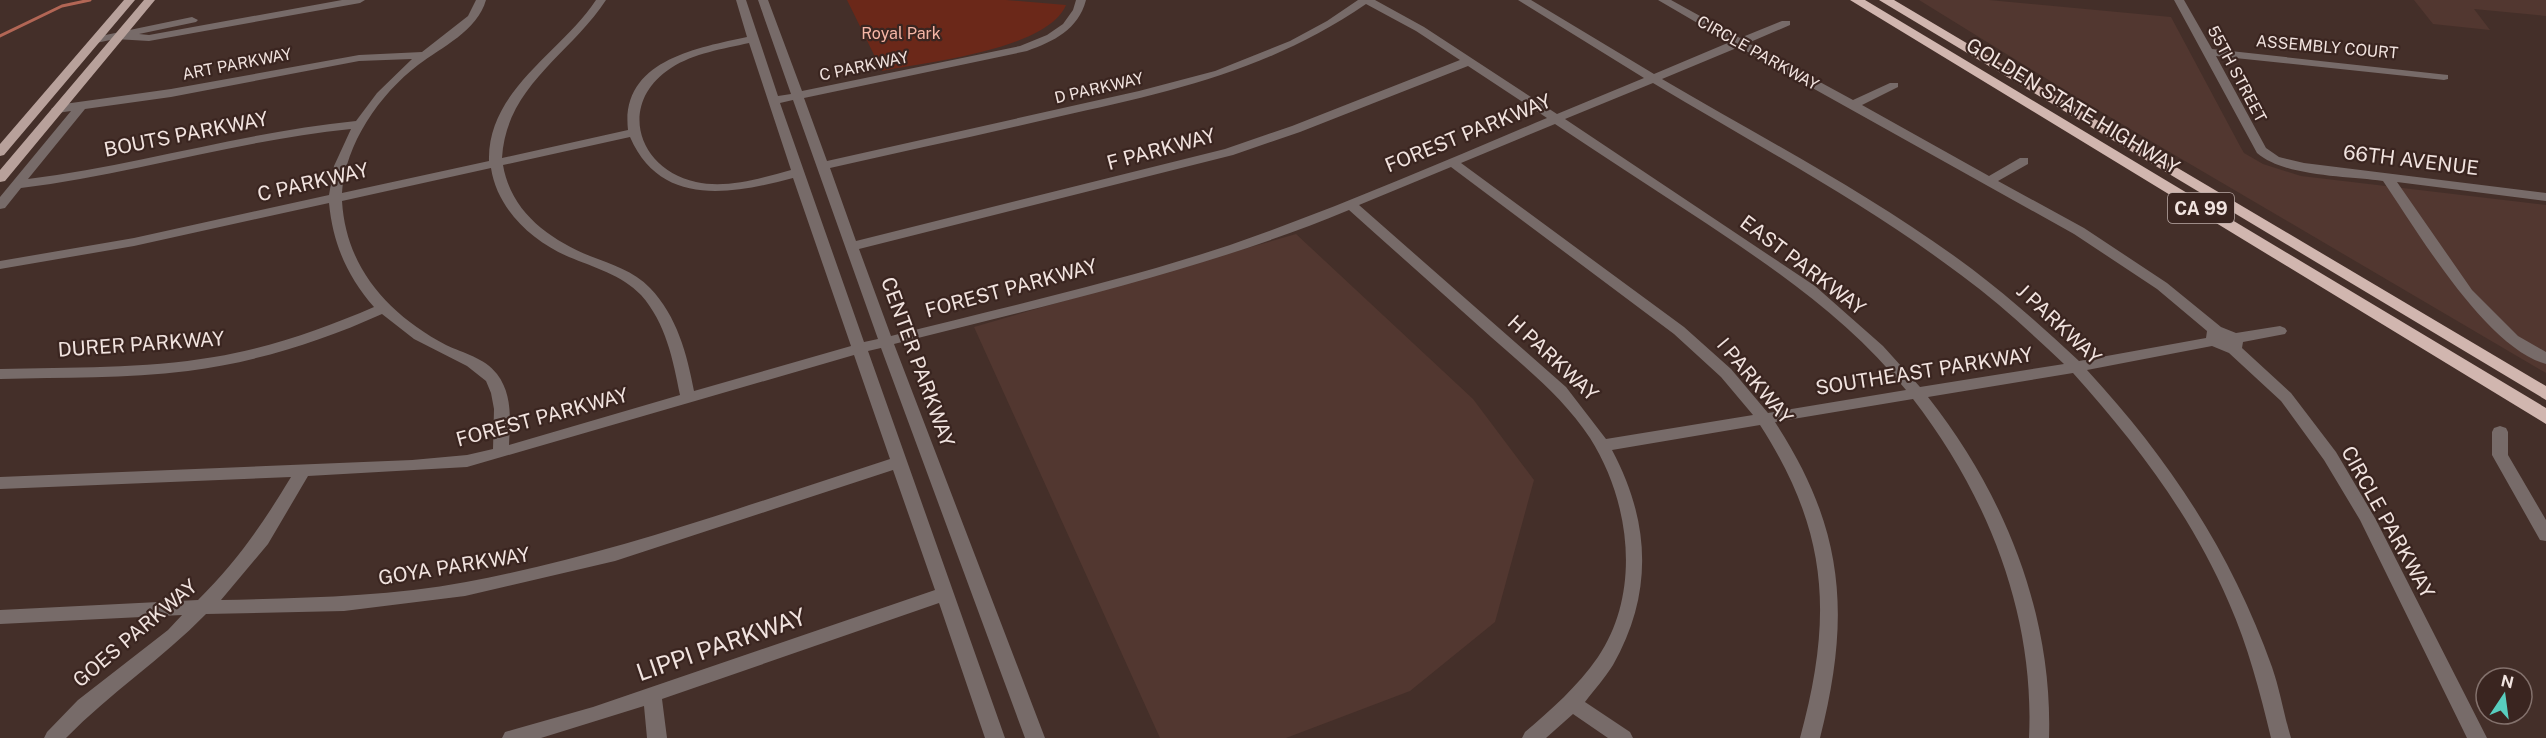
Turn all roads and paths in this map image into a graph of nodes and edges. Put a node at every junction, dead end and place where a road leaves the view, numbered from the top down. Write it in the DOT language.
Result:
graph roads {
  1 [pos="130,0"];
  2 [pos="150,0"];
  3 [pos="307,0"];
  4 [pos="360,0"];
  5 [pos="481,0"];
  6 [pos="601,0"];
  7 [pos="741,0"];
  8 [pos="763,0"];
  9 [pos="1081,0"];
  10 [pos="1366,0"];
  11 [pos="1523,0"];
  12 [pos="1663,0"];
  13 [pos="1850,0"];
  14 [pos="1856,0"];
  15 [pos="1885,0"];
  16 [pos="1904,0"];
  17 [pos="2179,0"];
  18 [pos="1888,20"];
  19 [pos="1786,23"];
  20 [pos="118,37"];
  21 [pos="753,39"];
  22 [pos="96,40"];
  23 [pos="1739,42"];
  24 [pos="2207,52"];
  25 [pos="424,55"];
  26 [pos="1469,61"];
  27 [pos="2444,77"];
  28 [pos="1654,78"];
  29 [pos="1894,85"];
  30 [pos="799,96"];
  31 [pos="772,101"];
  32 [pos="1854,105"];
  33 [pos="81,106"];
  34 [pos="2060,106"];
  35 [pos="57,109"];
  36 [pos="1556,119"];
  37 [pos="360,124"];
  38 [pos="633,133"];
  39 [pos="0,152"];
  40 [pos="2271,159"];
  41 [pos="2024,161"];
  42 [pos="494,162"];
  43 [pos="1452,162"];
  44 [pos="824,166"];
  45 [pos="799,172"];
  46 [pos="2387,177"];
  47 [pos="0,178"];
  48 [pos="1989,180"];
  49 [pos="19,184"];
  50 [pos="2546,196"];
  51 [pos="335,197"];
  52 [pos="1350,204"];
  53 [pos="0,205"];
  54 [pos="853,246"];
  55 [pos="0,265"];
  56 [pos="384,308"];
  57 [pos="2280,331"];
  58 [pos="2215,337"];
  59 [pos="886,342"];
  60 [pos="2234,343"];
  61 [pos="858,349"];
  62 [pos="2546,359"];
  63 [pos="2076,367"];
  64 [pos="0,374"];
  65 [pos="1918,393"];
  66 [pos="2546,394"];
  67 [pos="688,398"];
  68 [pos="2546,417"];
  69 [pos="1764,419"];
  70 [pos="2500,432"];
  71 [pos="1605,445"];
  72 [pos="501,453"];
  73 [pos="899,462"];
  74 [pos="303,471"];
  75 [pos="0,483"];
  76 [pos="2546,535"];
  77 [pos="945,594"];
  78 [pos="204,607"];
  79 [pos="0,617"];
  80 [pos="652,694"];
  81 [pos="1572,703"];
  82 [pos="54,738"];
  83 [pos="512,738"];
  84 [pos="657,738"];
  85 [pos="995,738"];
  86 [pos="1035,738"];
  87 [pos="1532,738"];
  88 [pos="1623,738"];
  89 [pos="1810,738"];
  90 [pos="2039,738"];
  91 [pos="2281,738"];
  92 [pos="2477,738"];
  1 -- 22 [label="main road"];
  2 -- 20 [label="main road"];
  3 -- 20 [label="street"];
  4 -- 20 [label="street"];
  5 -- 25 [label="street"];
  6 -- 42 [label="street"];
  7 -- 21 [label="street"];
  8 -- 30 [label="street, CENTER PARKWAY"];
  9 -- 30 [label="street, C PARKWAY"];
  10 -- 26 [label="street, EAST PARKWAY"];
  10 -- 44 [label="street, D PARKWAY"];
  11 -- 28 [label="street, J PARKWAY"];
  12 -- 23 [label="street, CIRCLE PARKWAY"];
  13 -- 18 [label="highway"];
  14 -- 18 [label="highway, GOLDEN STATE HIGHWAY / CA 99"];
  15 -- 34 [label="highway, GOLDEN STATE HIGHWAY / CA 99"];
  16 -- 34 [label="highway"];
  17 -- 24 [label="street, 55TH STREET"];
  18 -- 68 [label="highway, GOLDEN STATE HIGHWAY / CA 99"];
  19 -- 23 [label="street, FOREST PARKWAY"];
  20 -- 22 [label="street"];
  20 -- 35 [label="main road"];
  21 -- 31 [label="street"];
  21 -- 38 [label="street"];
  22 -- 39 [label="main road"];
  23 -- 28 [label="street, FOREST PARKWAY"];
  23 -- 32 [label="street, CIRCLE PARKWAY"];
  24 -- 27 [label="street, ASSEMBLY COURT"];
  24 -- 40 [label="street, 55TH STREET"];
  25 -- 33 [label="street, ART PARKWAY"];
  25 -- 37 [label="street"];
  26 -- 36 [label="street, EAST PARKWAY"];
  26 -- 54 [label="street, F PARKWAY"];
  28 -- 36 [label="street, FOREST PARKWAY"];
  28 -- 63 [label="street, J PARKWAY"];
  29 -- 32 [label="street"];
  30 -- 31 [label="street, C PARKWAY"];
  30 -- 44 [label="street, CENTER PARKWAY"];
  31 -- 45 [label="street"];
  32 -- 48 [label="street, CIRCLE PARKWAY"];
  33 -- 35 [label="street, ART PARKWAY"];
  33 -- 49 [label="street"];
  34 -- 66 [label="highway, GOLDEN STATE HIGHWAY / CA 99"];
  35 -- 47 [label="main road"];
  36 -- 43 [label="street, FOREST PARKWAY"];
  36 -- 65 [label="street, EAST PARKWAY"];
  37 -- 49 [label="street, BOUTS PARKWAY"];
  37 -- 51 [label="street"];
  38 -- 42 [label="street, C PARKWAY"];
  38 -- 45 [label="street"];
  40 -- 46 [label="street, 66TH AVENUE"];
  41 -- 48 [label="street"];
  42 -- 51 [label="street, C PARKWAY"];
  42 -- 67 [label="street"];
  43 -- 52 [label="street, FOREST PARKWAY"];
  43 -- 69 [label="street, I PARKWAY"];
  44 -- 54 [label="street, CENTER PARKWAY"];
  45 -- 61 [label="street"];
  46 -- 50 [label="street, 66TH AVENUE"];
  46 -- 62 [label="street"];
  48 -- 58 [label="street, CIRCLE PARKWAY"];
  49 -- 53 [label="street"];
  51 -- 55 [label="street, C PARKWAY"];
  51 -- 56 [label="street"];
  52 -- 59 [label="street, FOREST PARKWAY"];
  52 -- 71 [label="street, H PARKWAY"];
  54 -- 59 [label="street, CENTER PARKWAY"];
  56 -- 64 [label="street, DURER PARKWAY"];
  56 -- 72 [label="street"];
  57 -- 60 [label="street"];
  58 -- 60 [label="street"];
  58 -- 63 [label="street, SOUTHEAST PARKWAY"];
  59 -- 61 [label="street, FOREST PARKWAY"];
  59 -- 86 [label="street, CENTER PARKWAY"];
  60 -- 92 [label="street, CIRCLE PARKWAY"];
  61 -- 67 [label="street, FOREST PARKWAY"];
  61 -- 73 [label="street"];
  63 -- 65 [label="street, SOUTHEAST PARKWAY"];
  63 -- 91 [label="street, J PARKWAY"];
  65 -- 69 [label="street, SOUTHEAST PARKWAY"];
  65 -- 90 [label="street, EAST PARKWAY"];
  67 -- 72 [label="street, FOREST PARKWAY"];
  69 -- 71 [label="street, SOUTHEAST PARKWAY"];
  69 -- 89 [label="street, I PARKWAY"];
  70 -- 76 [label="street"];
  71 -- 81 [label="street, H PARKWAY"];
  72 -- 74 [label="street, FOREST PARKWAY"];
  73 -- 77 [label="street"];
  73 -- 78 [label="street, GOYA PARKWAY"];
  74 -- 75 [label="street, FOREST PARKWAY"];
  74 -- 78 [label="street, GOES PARKWAY"];
  77 -- 80 [label="street, LIPPI PARKWAY"];
  77 -- 85 [label="street"];
  78 -- 79 [label="street, GOYA PARKWAY"];
  78 -- 82 [label="street, GOES PARKWAY"];
  80 -- 83 [label="street, LIPPI PARKWAY"];
  80 -- 84 [label="street"];
  81 -- 87 [label="street, H PARKWAY"];
  81 -- 88 [label="street"];
}
